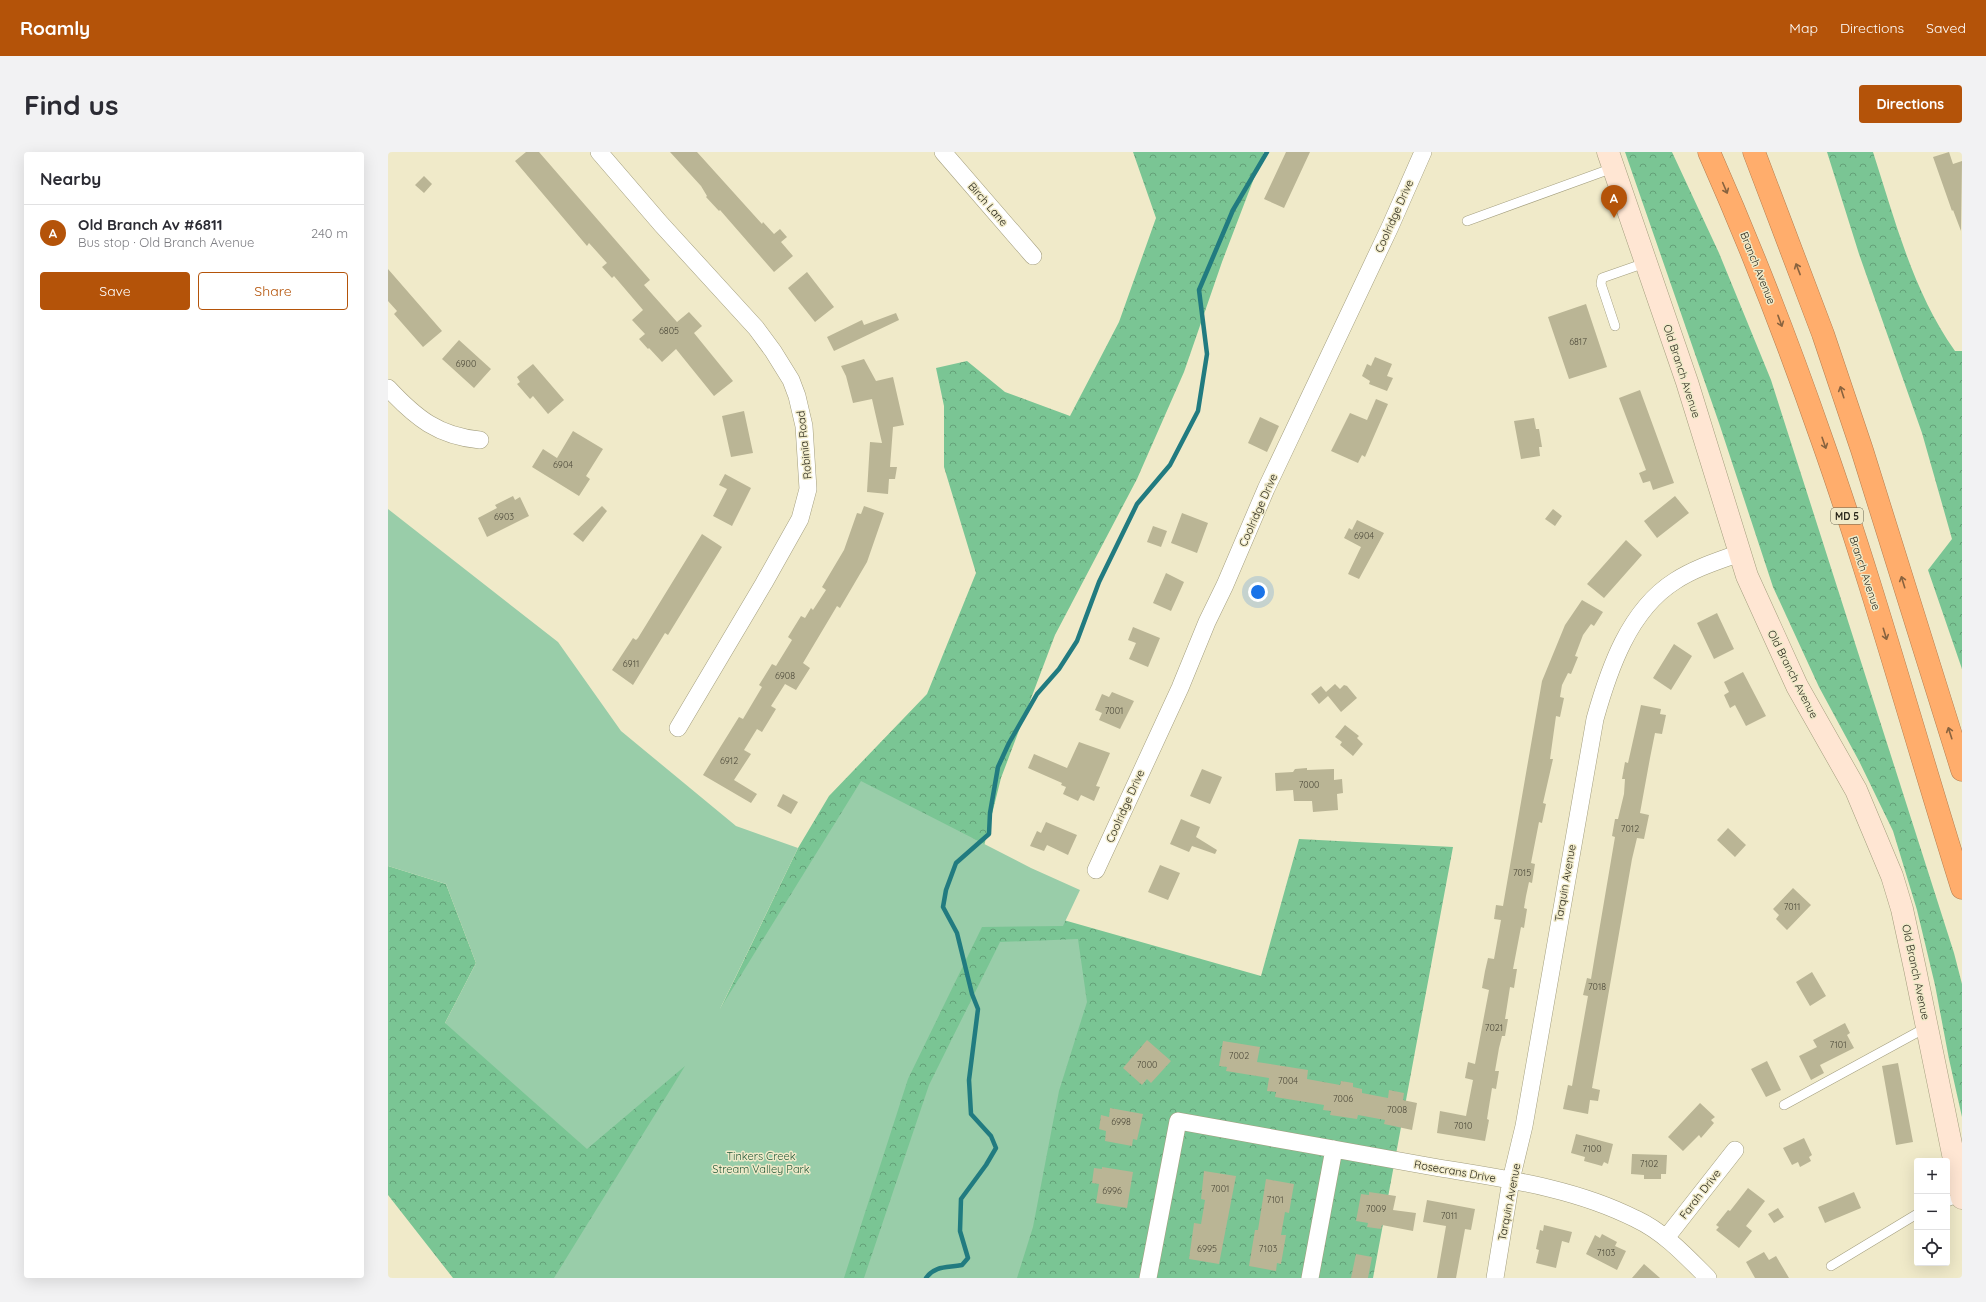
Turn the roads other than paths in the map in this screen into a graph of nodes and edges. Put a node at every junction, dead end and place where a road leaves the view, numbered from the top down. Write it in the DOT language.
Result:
graph roads {
  1 [pos="599,152"];
  2 [pos="943,152"];
  3 [pos="1423,152"];
  4 [pos="1709,152"];
  5 [pos="1754,152"];
  6 [pos="1611,160"];
  7 [pos="1467,221"];
  8 [pos="1033,256"];
  9 [pos="1645,263"];
  10 [pos="1615,326"];
  11 [pos="388,388"];
  12 [pos="480,440"];
  13 [pos="1740,553"];
  14 [pos="678,728"];
  15 [pos="1962,770"];
  16 [pos="1096,870"];
  17 [pos="1962,888"];
  18 [pos="1927,1027"];
  19 [pos="1784,1105"];
  20 [pos="1334,1149"];
  21 [pos="1735,1150"];
  22 [pos="1512,1180"];
  23 [pos="1962,1197"];
  24 [pos="1950,1201"];
  25 [pos="1914,1216"];
  26 [pos="1666,1238"];
  27 [pos="1831,1266"];
  28 [pos="1148,1278"];
  29 [pos="1310,1278"];
  30 [pos="1495,1278"];
  31 [pos="1708,1278"];
  1 -- 14 [label="street, Robinia Road"];
  2 -- 8 [label="street, Birch Lane"];
  3 -- 16 [label="street, Coolridge Drive"];
  4 -- 17 [label="highway, Branch Avenue / MD 5, one-way"];
  15 -- 5 [label="highway, MD 5, one-way"];
  6 -- 7 [label="lane"];
  6 -- 9 [label="main road, Old Branch Avenue"];
  9 -- 10 [label="lane"];
  9 -- 13 [label="main road, Old Branch Avenue"];
  11 -- 12 [label="street"];
  13 -- 18 [label="main road, Old Branch Avenue"];
  13 -- 22 [label="street, Tarquin Avenue"];
  18 -- 19 [label="lane"];
  18 -- 23 [label="main road, Old Branch Avenue"];
  20 -- 22 [label="street, Rosecrans Drive"];
  20 -- 28 [label="street, Rosecrans Drive"];
  20 -- 29 [label="street"];
  21 -- 26 [label="street, Farah Drive"];
  22 -- 26 [label="street, Rosecrans Drive"];
  22 -- 30 [label="street, Tarquin Avenue"];
  23 -- 24 [label="lane"];
  25 -- 27 [label="lane"];
  26 -- 31 [label="street, Rosecrans Drive"];
}
